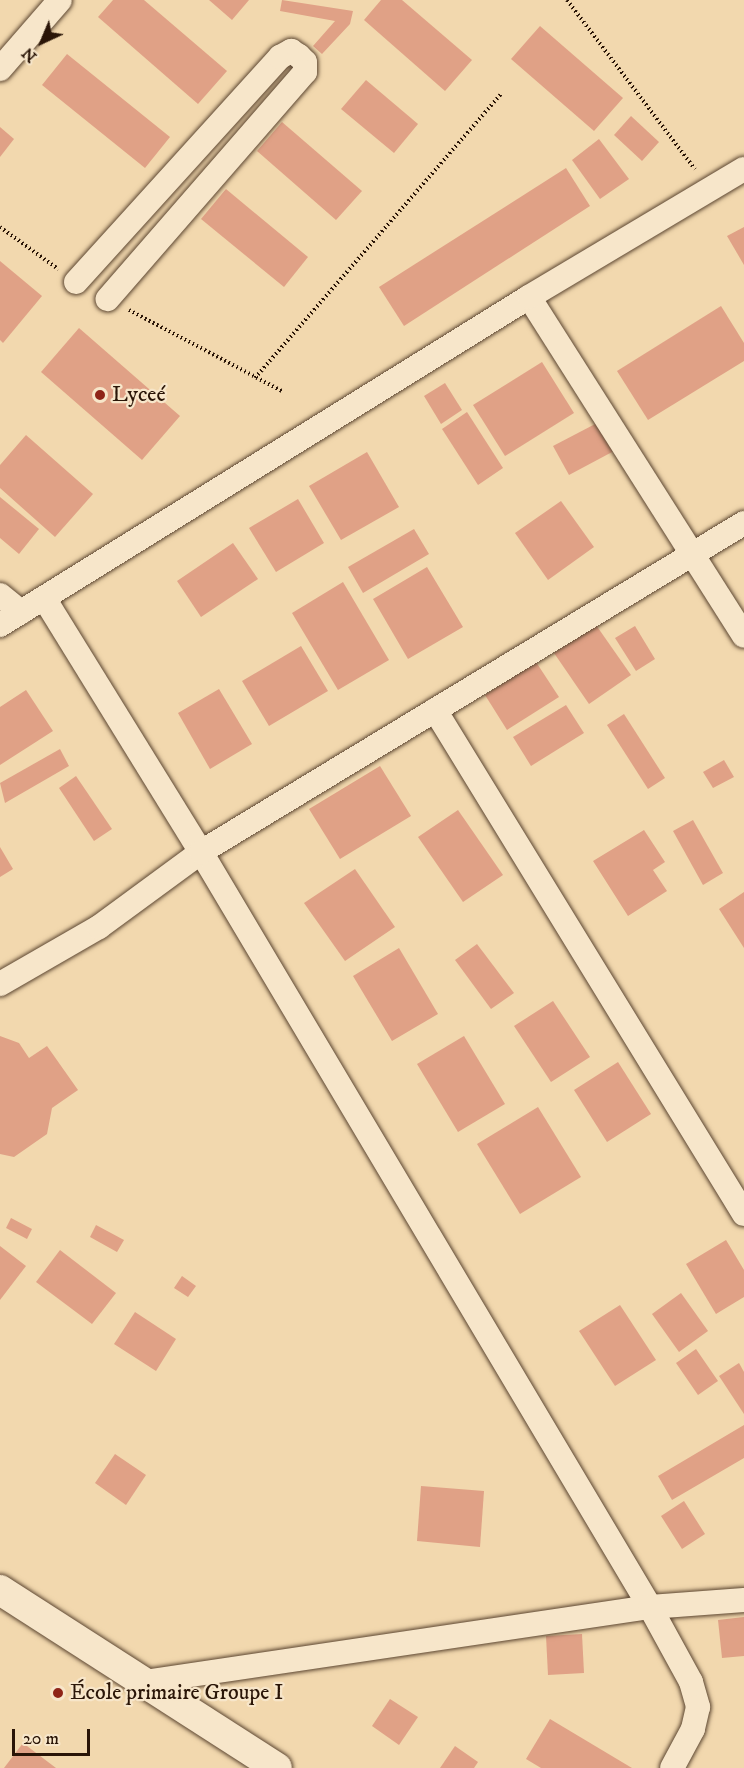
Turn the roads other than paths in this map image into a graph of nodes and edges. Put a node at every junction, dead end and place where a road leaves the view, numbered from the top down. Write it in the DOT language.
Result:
graph roads {
  1 [pos="60,0"];
  2 [pos="0,69"];
  3 [pos="240,100"];
  4 [pos="263,120"];
  5 [pos="744,169"];
  6 [pos="147,204"];
  7 [pos="171,225"];
  8 [pos="76,282"];
  9 [pos="529,297"];
  10 [pos="108,299"];
  11 [pos="744,523"];
  12 [pos="692,554"];
  13 [pos="0,595"];
  14 [pos="44,598"];
  15 [pos="21,612"];
  16 [pos="0,625"];
  17 [pos="744,636"];
  18 [pos="435,710"];
  19 [pos="201,852"];
  20 [pos="0,984"];
  21 [pos="744,1214"];
  22 [pos="0,1590"];
  23 [pos="744,1600"];
  24 [pos="650,1607"];
  25 [pos="144,1682"];
  26 [pos="277,1768"];
  27 [pos="672,1768"];
  1 -- 2 [label="street"];
  3 -- 4 [label="street"];
  3 -- 4 [label="street"];
  3 -- 6 [label="street"];
  4 -- 7 [label="street"];
  5 -- 9 [label="street"];
  6 -- 7 [label="street"];
  6 -- 8 [label="street"];
  7 -- 10 [label="street"];
  9 -- 12 [label="street"];
  9 -- 14 [label="street"];
  11 -- 12 [label="street"];
  12 -- 17 [label="street"];
  12 -- 18 [label="street"];
  13 -- 15 [label="street"];
  14 -- 15 [label="street"];
  14 -- 19 [label="street"];
  15 -- 16 [label="street"];
  18 -- 19 [label="street"];
  18 -- 21 [label="street"];
  19 -- 20 [label="street"];
  19 -- 24 [label="street"];
  22 -- 25 [label="street"];
  23 -- 24 [label="street"];
  24 -- 25 [label="street"];
  24 -- 27 [label="street"];
  25 -- 26 [label="street"];
}
